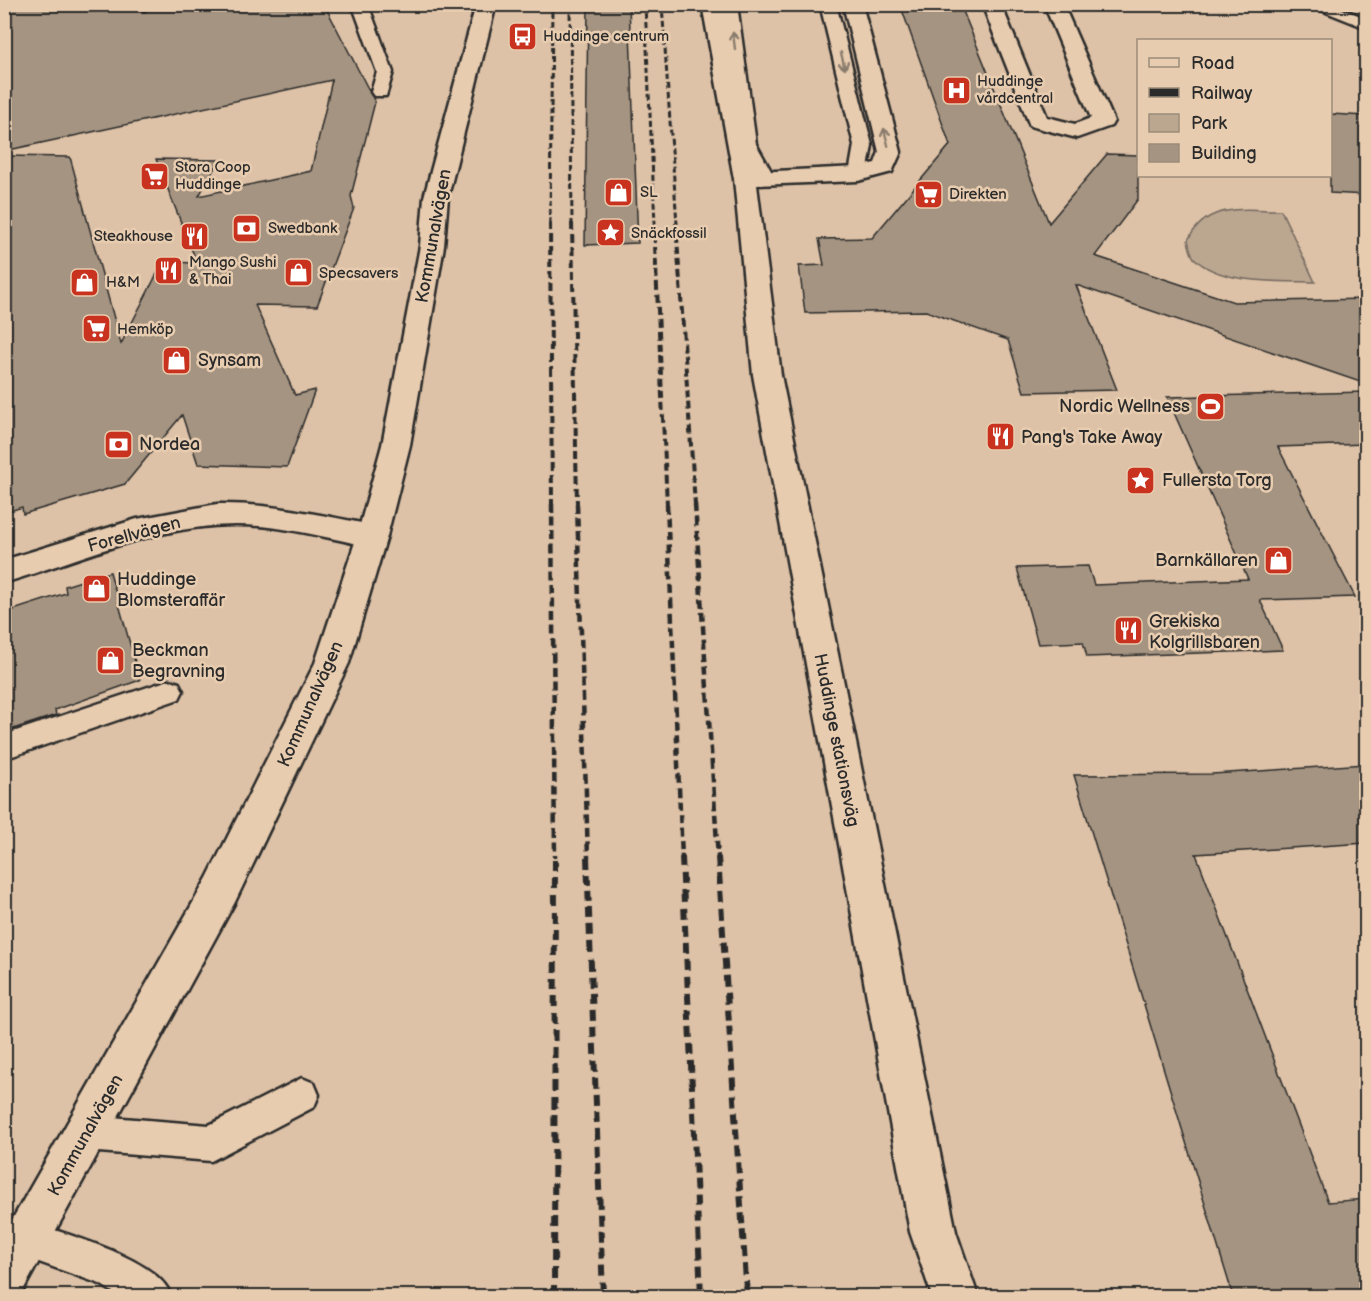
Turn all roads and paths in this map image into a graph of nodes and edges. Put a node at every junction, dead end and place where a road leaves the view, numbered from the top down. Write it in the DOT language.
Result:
graph roads {
  1 [pos="361,4"];
  2 [pos="482,4"];
  3 [pos="711,4"];
  4 [pos="729,4"];
  5 [pos="828,4"];
  6 [pos="852,4"];
  7 [pos="991,4"];
  8 [pos="1053,4"];
  9 [pos="1313,4"];
  10 [pos="1361,4"];
  11 [pos="1343,15"];
  12 [pos="1366,23"];
  13 [pos="380,92"];
  14 [pos="858,174"];
  15 [pos="755,179"];
  16 [pos="372,536"];
  17 [pos="4,572"];
  18 [pos="169,691"];
  19 [pos="4,747"];
  20 [pos="302,1095"];
  21 [pos="86,1133"];
  22 [pos="27,1240"];
  23 [pos="4,1280"];
  24 [pos="152,1296"];
  25 [pos="955,1296"];
  1 -- 13 [label="lane"];
  2 -- 16 [label="street, Kommunalvägen"];
  3 -- 15 [label="street, Huddinge stationsväg"];
  15 -- 4 [label="lane, one-way"];
  5 -- 14 [label="lane, one-way"];
  14 -- 6 [label="street, one-way"];
  7 -- 8 [label="street"];
  9 -- 11 [label="lane"];
  10 -- 11 [label="lane"];
  11 -- 12 [label="lane"];
  14 -- 15 [label="street"];
  15 -- 25 [label="street, Huddinge stationsväg"];
  16 -- 17 [label="street, Forellvägen"];
  16 -- 21 [label="street, Kommunalvägen"];
  18 -- 19 [label="lane"];
  20 -- 21 [label="lane"];
  21 -- 22 [label="street, Kommunalvägen"];
  22 -- 23 [label="street, Kommunalvägen"];
  22 -- 24 [label="lane"];
}
